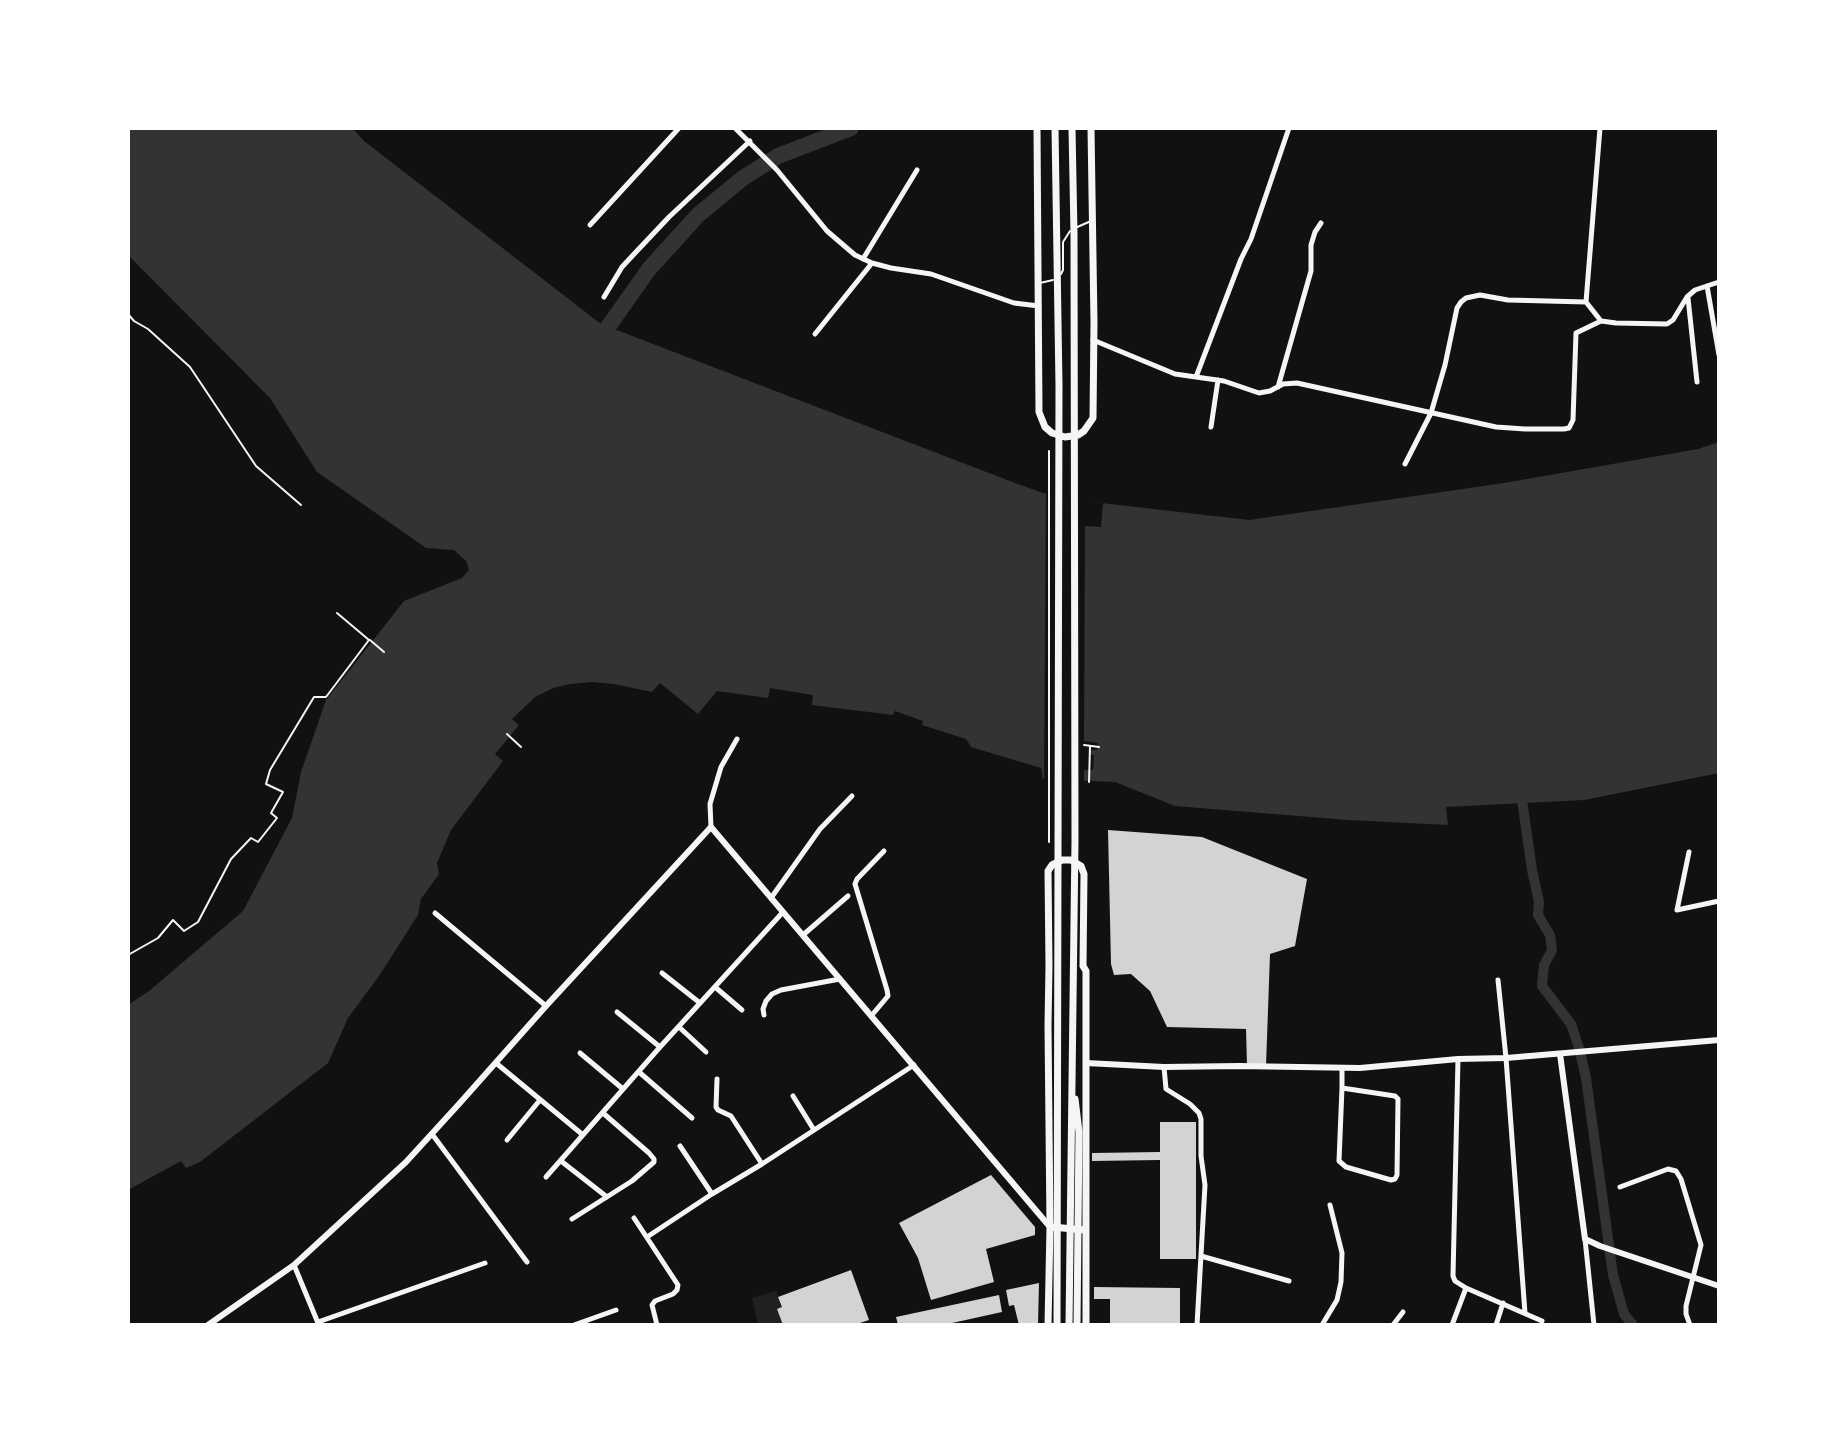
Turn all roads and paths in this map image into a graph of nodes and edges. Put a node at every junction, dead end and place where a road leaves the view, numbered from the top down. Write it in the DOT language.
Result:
graph roads {
  1 [pos="679,128"];
  2 [pos="735,128"];
  3 [pos="1037,128"];
  4 [pos="1055,128"];
  5 [pos="1072,128"];
  6 [pos="1091,128"];
  7 [pos="1289,128"];
  8 [pos="1600,128"];
  9 [pos="750,141"];
  10 [pos="917,170"];
  11 [pos="1092,221"];
  12 [pos="1321,223"];
  13 [pos="590,225"];
  14 [pos="863,259"];
  15 [pos="872,263"];
  16 [pos="1719,282"];
  17 [pos="1038,283"];
  18 [pos="1707,286"];
  19 [pos="604,297"];
  20 [pos="1687,297"];
  21 [pos="1586,302"];
  22 [pos="1039,306"];
  23 [pos="128,314"];
  24 [pos="1601,321"];
  25 [pos="815,334"];
  26 [pos="1093,340"];
  27 [pos="1719,355"];
  28 [pos="1196,377"];
  29 [pos="1218,380"];
  30 [pos="1697,382"];
  31 [pos="1278,387"];
  32 [pos="1431,413"];
  33 [pos="1211,427"];
  34 [pos="1049,451"];
  35 [pos="1405,464"];
  36 [pos="301,505"];
  37 [pos="337,613"];
  38 [pos="369,640"];
  39 [pos="384,652"];
  40 [pos="507,734"];
  41 [pos="737,739"];
  42 [pos="1080,745"];
  43 [pos="1090,746"];
  44 [pos="521,747"];
  45 [pos="1099,747"];
  46 [pos="1089,782"];
  47 [pos="852,796"];
  48 [pos="711,827"];
  49 [pos="1049,842"];
  50 [pos="884,851"];
  51 [pos="1689,852"];
  52 [pos="848,896"];
  53 [pos="771,898"];
  54 [pos="1719,901"];
  55 [pos="783,912"];
  56 [pos="435,913"];
  57 [pos="803,935"];
  58 [pos="128,955"];
  59 [pos="1049,966"];
  60 [pos="1083,966"];
  61 [pos="662,973"];
  62 [pos="840,979"];
  63 [pos="1498,980"];
  64 [pos="715,987"];
  65 [pos="700,1003"];
  66 [pos="546,1006"];
  67 [pos="742,1010"];
  68 [pos="617,1012"];
  69 [pos="764,1015"];
  70 [pos="872,1015"];
  71 [pos="679,1027"];
  72 [pos="1719,1040"];
  73 [pos="660,1047"];
  74 [pos="706,1052"];
  75 [pos="580,1053"];
  76 [pos="1560,1054"];
  77 [pos="1506,1058"];
  78 [pos="1458,1059"];
  79 [pos="496,1063"];
  80 [pos="1086,1063"];
  81 [pos="914,1065"];
  82 [pos="1164,1067"];
  83 [pos="1072,1069"];
  84 [pos="1342,1069"];
  85 [pos="639,1072"];
  86 [pos="717,1079"];
  87 [pos="1342,1088"];
  88 [pos="623,1089"];
  89 [pos="793,1096"];
  90 [pos="540,1100"];
  91 [pos="603,1113"];
  92 [pos="692,1118"];
  93 [pos="814,1130"];
  94 [pos="432,1134"];
  95 [pos="583,1135"];
  96 [pos="507,1140"];
  97 [pos="680,1146"];
  98 [pos="561,1161"];
  99 [pos="762,1164"];
  100 [pos="546,1177"];
  101 [pos="1620,1187"];
  102 [pos="712,1194"];
  103 [pos="607,1197"];
  104 [pos="1330,1205"];
  105 [pos="634,1218"];
  106 [pos="572,1219"];
  107 [pos="1050,1227"];
  108 [pos="1086,1231"];
  109 [pos="647,1237"];
  110 [pos="1585,1239"];
  111 [pos="1201,1256"];
  112 [pos="527,1262"];
  113 [pos="485,1263"];
  114 [pos="294,1265"];
  115 [pos="1692,1277"];
  116 [pos="1289,1281"];
  117 [pos="1719,1286"];
  118 [pos="1466,1288"];
  119 [pos="1503,1303"];
  120 [pos="616,1310"];
  121 [pos="1403,1312"];
  122 [pos="1525,1313"];
  123 [pos="1542,1321"];
  124 [pos="318,1323"];
  125 [pos="208,1325"];
  126 [pos="574,1325"];
  127 [pos="657,1325"];
  128 [pos="1048,1325"];
  129 [pos="1057,1325"];
  130 [pos="1069,1325"];
  131 [pos="1077,1325"];
  132 [pos="1086,1325"];
  133 [pos="1197,1325"];
  134 [pos="1322,1325"];
  135 [pos="1393,1325"];
  136 [pos="1452,1325"];
  137 [pos="1496,1325"];
  138 [pos="1594,1325"];
  139 [pos="1690,1325"];
  1 -- 13 [label="street"];
  2 -- 9 [label="street"];
  3 -- 17 [label="main road"];
  4 -- 129 [label="main road"];
  5 -- 83 [label="main road"];
  6 -- 11 [label="main road"];
  7 -- 28 [label="street"];
  8 -- 21 [label="street"];
  9 -- 14 [label="street"];
  9 -- 19 [label="street"];
  10 -- 14 [label="street"];
  11 -- 17 [label="lane"];
  11 -- 26 [label="main road"];
  12 -- 31 [label="street"];
  14 -- 15 [label="street"];
  15 -- 22 [label="street"];
  15 -- 25 [label="street"];
  16 -- 18 [label="street"];
  17 -- 22 [label="main road"];
  18 -- 20 [label="street"];
  18 -- 27 [label="street"];
  20 -- 24 [label="street"];
  20 -- 30 [label="street"];
  21 -- 24 [label="street"];
  21 -- 32 [label="street"];
  22 -- 26 [label="main road"];
  23 -- 36 [label="path"];
  24 -- 32 [label="street"];
  26 -- 28 [label="street"];
  28 -- 29 [label="street"];
  29 -- 31 [label="street"];
  29 -- 33 [label="street"];
  31 -- 32 [label="street"];
  32 -- 35 [label="street"];
  34 -- 49 [label="path"];
  37 -- 38 [label="path"];
  38 -- 39 [label="path"];
  38 -- 58 [label="path"];
  40 -- 44 [label="path"];
  41 -- 48 [label="street"];
  42 -- 43 [label="path"];
  43 -- 45 [label="path"];
  43 -- 46 [label="path"];
  47 -- 53 [label="street"];
  48 -- 53 [label="street"];
  48 -- 66 [label="street"];
  50 -- 70 [label="street"];
  51 -- 54 [label="street"];
  52 -- 57 [label="street"];
  53 -- 55 [label="street"];
  55 -- 57 [label="street"];
  55 -- 64 [label="street"];
  56 -- 66 [label="street"];
  57 -- 62 [label="street"];
  59 -- 60 [label="main road"];
  59 -- 60 [label="main road"];
  59 -- 107 [label="main road"];
  60 -- 80 [label="main road"];
  61 -- 65 [label="street"];
  62 -- 69 [label="street"];
  62 -- 70 [label="street"];
  63 -- 77 [label="street"];
  64 -- 65 [label="street"];
  64 -- 67 [label="street"];
  65 -- 71 [label="street"];
  66 -- 79 [label="street"];
  68 -- 73 [label="street"];
  70 -- 81 [label="street"];
  71 -- 73 [label="street"];
  71 -- 74 [label="street"];
  72 -- 76 [label="street"];
  73 -- 85 [label="street"];
  75 -- 88 [label="street"];
  76 -- 77 [label="street"];
  76 -- 110 [label="street"];
  77 -- 78 [label="street"];
  77 -- 122 [label="street"];
  78 -- 84 [label="street"];
  78 -- 118 [label="street"];
  79 -- 90 [label="street"];
  79 -- 94 [label="street"];
  80 -- 82 [label="street"];
  80 -- 108 [label="main road"];
  81 -- 93 [label="street"];
  81 -- 107 [label="street"];
  82 -- 84 [label="street"];
  82 -- 111 [label="street"];
  83 -- 130 [label="main road"];
  83 -- 131 [label="main road"];
  84 -- 87 [label="street"];
  85 -- 88 [label="street"];
  85 -- 92 [label="street"];
  86 -- 99 [label="street"];
  87 -- 87 [label="street"];
  88 -- 91 [label="street"];
  89 -- 93 [label="street"];
  90 -- 95 [label="street"];
  90 -- 96 [label="street"];
  91 -- 95 [label="street"];
  91 -- 103 [label="street"];
  93 -- 99 [label="street"];
  94 -- 112 [label="street"];
  94 -- 114 [label="street"];
  95 -- 98 [label="street"];
  97 -- 102 [label="street"];
  98 -- 100 [label="street"];
  98 -- 103 [label="street"];
  99 -- 102 [label="street"];
  101 -- 115 [label="street"];
  102 -- 109 [label="street"];
  103 -- 106 [label="street"];
  104 -- 134 [label="street"];
  105 -- 109 [label="street"];
  107 -- 108 [label="main road"];
  107 -- 128 [label="main road"];
  108 -- 132 [label="main road"];
  109 -- 127 [label="street"];
  110 -- 115 [label="street"];
  110 -- 138 [label="street"];
  111 -- 116 [label="street"];
  111 -- 133 [label="street"];
  113 -- 124 [label="street"];
  114 -- 124 [label="street"];
  114 -- 125 [label="street"];
  115 -- 117 [label="street"];
  115 -- 139 [label="street"];
  118 -- 119 [label="street"];
  118 -- 136 [label="street"];
  119 -- 122 [label="street"];
  119 -- 137 [label="street"];
  120 -- 126 [label="street"];
  121 -- 135 [label="street"];
  122 -- 123 [label="street"];
}
